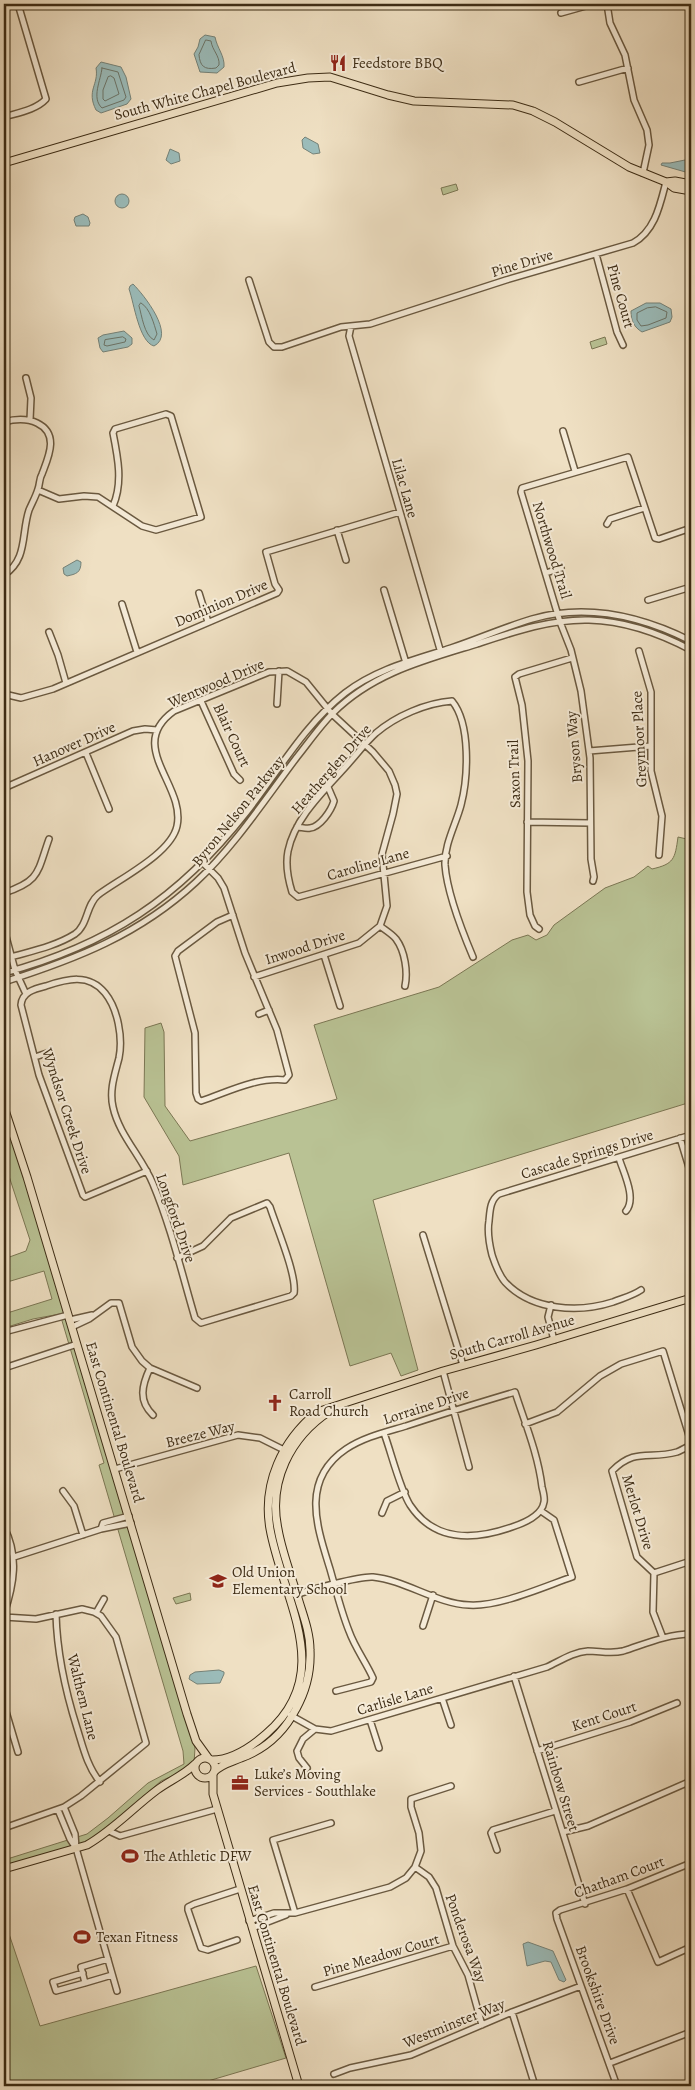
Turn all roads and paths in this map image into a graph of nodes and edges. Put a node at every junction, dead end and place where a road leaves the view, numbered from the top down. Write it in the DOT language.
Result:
graph roads {
  1 [pos="18,4"];
  2 [pos="593,4"];
  3 [pos="606,4"];
  4 [pos="561,13"];
  5 [pos="628,68"];
  6 [pos="580,82"];
  7 [pos="4,117"];
  8 [pos="4,162"];
  9 [pos="643,173"];
  10 [pos="666,182"];
  11 [pos="691,184"];
  12 [pos="691,191"];
  13 [pos="596,254"];
  14 [pos="249,280"];
  15 [pos="351,326"];
  16 [pos="623,345"];
  17 [pos="26,378"];
  18 [pos="30,420"];
  19 [pos="4,422"];
  20 [pos="563,431"];
  21 [pos="575,471"];
  22 [pos="38,490"];
  23 [pos="113,506"];
  24 [pos="644,508"];
  25 [pos="400,512"];
  26 [pos="607,524"];
  27 [pos="691,528"];
  28 [pos="337,530"];
  29 [pos="346,560"];
  30 [pos="561,568"];
  31 [pos="546,573"];
  32 [pos="4,575"];
  33 [pos="691,587"];
  34 [pos="384,590"];
  35 [pos="199,593"];
  36 [pos="648,600"];
  37 [pos="122,604"];
  38 [pos="558,614"];
  39 [pos="208,622"];
  40 [pos="560,622"];
  41 [pos="49,632"];
  42 [pos="691,640"];
  43 [pos="480,641"];
  44 [pos="691,650"];
  45 [pos="639,651"];
  46 [pos="137,652"];
  47 [pos="441,653"];
  48 [pos="572,658"];
  49 [pos="406,664"];
  50 [pos="280,671"];
  51 [pos="66,683"];
  52 [pos="4,694"];
  53 [pos="201,701"];
  54 [pos="277,704"];
  55 [pos="330,712"];
  56 [pos="157,730"];
  57 [pos="365,745"];
  58 [pos="651,746"];
  59 [pos="589,751"];
  60 [pos="86,753"];
  61 [pos="240,780"];
  62 [pos="328,787"];
  63 [pos="4,788"];
  64 [pos="109,809"];
  65 [pos="527,822"];
  66 [pos="590,823"];
  67 [pos="298,826"];
  68 [pos="49,839"];
  69 [pos="659,855"];
  70 [pos="447,856"];
  71 [pos="203,862"];
  72 [pos="209,869"];
  73 [pos="383,873"];
  74 [pos="593,881"];
  75 [pos="4,894"];
  76 [pos="296,896"];
  77 [pos="233,915"];
  78 [pos="380,926"];
  79 [pos="539,928"];
  80 [pos="4,929"];
  81 [pos="324,954"];
  82 [pos="473,957"];
  83 [pos="11,958"];
  84 [pos="15,970"];
  85 [pos="4,973"];
  86 [pos="254,977"];
  87 [pos="18,978"];
  88 [pos="4,982"];
  89 [pos="405,986"];
  90 [pos="26,994"];
  91 [pos="340,1006"];
  92 [pos="269,1010"];
  93 [pos="259,1014"];
  94 [pos="50,1052"];
  95 [pos="35,1057"];
  96 [pos="4,1110"];
  97 [pos="691,1135"];
  98 [pos="680,1138"];
  99 [pos="619,1158"];
  100 [pos="147,1171"];
  101 [pos="691,1174"];
  102 [pos="626,1211"];
  103 [pos="423,1235"];
  104 [pos="177,1258"];
  105 [pos="641,1290"];
  106 [pos="691,1298"];
  107 [pos="551,1305"];
  108 [pos="70,1321"];
  109 [pos="4,1332"];
  110 [pos="554,1340"];
  111 [pos="78,1344"];
  112 [pos="463,1365"];
  113 [pos="4,1368"];
  114 [pos="150,1368"];
  115 [pos="442,1371"];
  116 [pos="197,1388"];
  117 [pos="454,1410"];
  118 [pos="153,1415"];
  119 [pos="525,1424"];
  120 [pos="384,1433"];
  121 [pos="691,1443"];
  122 [pos="286,1451"];
  123 [pos="469,1468"];
  124 [pos="115,1469"];
  125 [pos="63,1491"];
  126 [pos="405,1492"];
  127 [pos="540,1511"];
  128 [pos="382,1513"];
  129 [pos="130,1520"];
  130 [pos="4,1527"];
  131 [pos="83,1535"];
  132 [pos="14,1557"];
  133 [pos="691,1561"];
  134 [pos="654,1573"];
  135 [pos="335,1585"];
  136 [pos="433,1595"];
  137 [pos="293,1596"];
  138 [pos="104,1599"];
  139 [pos="96,1613"];
  140 [pos="56,1614"];
  141 [pos="4,1616"];
  142 [pos="423,1626"];
  143 [pos="691,1634"];
  144 [pos="663,1638"];
  145 [pos="514,1676"];
  146 [pos="336,1691"];
  147 [pos="442,1698"];
  148 [pos="678,1702"];
  149 [pos="4,1705"];
  150 [pos="289,1714"];
  151 [pos="370,1720"];
  152 [pos="451,1726"];
  153 [pos="314,1729"];
  154 [pos="196,1741"];
  155 [pos="378,1748"];
  156 [pos="537,1751"];
  157 [pos="18,1752"];
  158 [pos="211,1760"];
  159 [pos="196,1763"];
  160 [pos="307,1768"];
  161 [pos="214,1773"];
  162 [pos="200,1777"];
  163 [pos="175,1778"];
  164 [pos="691,1781"];
  165 [pos="100,1782"];
  166 [pos="451,1786"];
  167 [pos="213,1794"];
  168 [pos="64,1807"];
  169 [pos="217,1809"];
  170 [pos="58,1810"];
  171 [pos="555,1811"];
  172 [pos="331,1823"];
  173 [pos="4,1828"];
  174 [pos="109,1831"];
  175 [pos="562,1832"];
  176 [pos="76,1848"];
  177 [pos="497,1850"];
  178 [pos="691,1863"];
  179 [pos="415,1867"];
  180 [pos="4,1869"];
  181 [pos="240,1890"];
  182 [pos="627,1890"];
  183 [pos="585,1904"];
  184 [pos="556,1913"];
  185 [pos="295,1914"];
  186 [pos="251,1924"];
  187 [pos="237,1940"];
  188 [pos="453,1946"];
  189 [pos="691,1947"];
  190 [pos="108,1959"];
  191 [pos="83,1973"];
  192 [pos="112,1975"];
  193 [pos="85,1983"];
  194 [pos="581,1986"];
  195 [pos="315,1987"];
  196 [pos="117,1991"];
  197 [pos="512,2012"];
  198 [pos="482,2025"];
  199 [pos="691,2032"];
  200 [pos="610,2063"];
  201 [pos="334,2074"];
  202 [pos="299,2086"];
  203 [pos="536,2086"];
  204 [pos="617,2086"];
  1 -- 7 [label="street"];
  2 -- 4 [label="street"];
  3 -- 5 [label="street"];
  5 -- 6 [label="street"];
  5 -- 9 [label="street"];
  8 -- 9 [label="main road, South White Chapel Boulevard"];
  9 -- 10 [label="main road, South White Chapel Boulevard"];
  10 -- 11 [label="main road, South White Chapel Boulevard"];
  10 -- 12 [label="main road, South White Chapel Boulevard"];
  10 -- 13 [label="street, Pine Drive"];
  13 -- 15 [label="street, Pine Drive"];
  13 -- 16 [label="street, Pine Court"];
  14 -- 15 [label="street, Pine Drive"];
  15 -- 25 [label="street, Lilac Lane"];
  17 -- 18 [label="street"];
  18 -- 19 [label="street"];
  18 -- 22 [label="street"];
  20 -- 21 [label="street"];
  21 -- 24 [label="street, Northwood Trail"];
  21 -- 31 [label="street, Northwood Trail"];
  22 -- 23 [label="street"];
  22 -- 32 [label="street"];
  23 -- 23 [label="street"];
  24 -- 26 [label="street"];
  24 -- 27 [label="street, Northwood Trail"];
  25 -- 28 [label="street, Dominion Drive"];
  25 -- 47 [label="street, Lilac Lane"];
  28 -- 29 [label="street"];
  28 -- 39 [label="street, Dominion Drive"];
  30 -- 31 [label="street"];
  31 -- 38 [label="street, Northwood Trail"];
  33 -- 36 [label="street"];
  34 -- 49 [label="street"];
  35 -- 39 [label="street"];
  37 -- 46 [label="street"];
  38 -- 40 [label="street, Bryson Way"];
  38 -- 42 [label="street, Byron Nelson Parkway"];
  38 -- 43 [label="street, Byron Nelson Parkway"];
  39 -- 46 [label="street, Dominion Drive"];
  40 -- 43 [label="street, Byron Nelson Parkway"];
  40 -- 44 [label="street, Byron Nelson Parkway"];
  40 -- 48 [label="street, Bryson Way"];
  41 -- 51 [label="street"];
  43 -- 47 [label="street, Byron Nelson Parkway"];
  45 -- 58 [label="street, Greymoor Place"];
  46 -- 51 [label="street, Dominion Drive"];
  47 -- 49 [label="street, Byron Nelson Parkway"];
  48 -- 59 [label="street, Bryson Way"];
  48 -- 65 [label="street, Saxon Trail"];
  49 -- 55 [label="street, Byron Nelson Parkway"];
  50 -- 53 [label="street, Wentwood Drive"];
  50 -- 54 [label="street"];
  50 -- 55 [label="street, Wentwood Drive"];
  51 -- 52 [label="street, Dominion Drive"];
  53 -- 56 [label="street, Wentwood Drive"];
  53 -- 61 [label="street, Blair Court"];
  55 -- 57 [label="street"];
  55 -- 71 [label="street, Byron Nelson Parkway"];
  55 -- 72 [label="street, Byron Nelson Parkway"];
  56 -- 60 [label="street, Hanover Drive"];
  56 -- 83 [label="street"];
  57 -- 62 [label="street, Heatherglen Drive"];
  57 -- 70 [label="street, Heatherglen Drive"];
  57 -- 73 [label="street"];
  58 -- 59 [label="street"];
  58 -- 69 [label="street, Greymoor Place"];
  59 -- 66 [label="street, Bryson Way"];
  60 -- 63 [label="street, Hanover Drive"];
  60 -- 64 [label="street"];
  62 -- 67 [label="street, Heatherglen Drive"];
  62 -- 67 [label="street"];
  65 -- 66 [label="street"];
  65 -- 79 [label="street, Saxon Trail"];
  66 -- 74 [label="street, Bryson Way"];
  67 -- 76 [label="street, Heatherglen Drive"];
  68 -- 75 [label="street"];
  70 -- 73 [label="street, Caroline Lane"];
  70 -- 82 [label="street"];
  71 -- 72 [label="street"];
  71 -- 84 [label="street, Byron Nelson Parkway"];
  72 -- 77 [label="street"];
  72 -- 87 [label="street, Byron Nelson Parkway"];
  73 -- 76 [label="street, Caroline Lane"];
  73 -- 78 [label="street"];
  77 -- 86 [label="street"];
  77 -- 92 [label="street"];
  78 -- 81 [label="street, Inwood Drive"];
  78 -- 89 [label="street"];
  80 -- 83 [label="street"];
  81 -- 86 [label="street, Inwood Drive"];
  81 -- 91 [label="street"];
  83 -- 84 [label="street"];
  84 -- 85 [label="street, Byron Nelson Parkway"];
  84 -- 87 [label="street"];
  86 -- 92 [label="street"];
  87 -- 88 [label="street, Byron Nelson Parkway"];
  87 -- 90 [label="street"];
  90 -- 95 [label="street, Wyndsor Creek Drive"];
  90 -- 100 [label="street, Longford Drive"];
  92 -- 93 [label="street"];
  94 -- 95 [label="street"];
  95 -- 100 [label="street, Wyndsor Creek Drive"];
  96 -- 108 [label="main road, East Continental Boulevard"];
  97 -- 98 [label="street, Cascade Springs Drive"];
  98 -- 99 [label="street, Cascade Springs Drive"];
  98 -- 101 [label="street"];
  99 -- 102 [label="street"];
  99 -- 107 [label="street, Cascade Springs Drive"];
  100 -- 104 [label="street, Longford Drive"];
  103 -- 112 [label="street"];
  104 -- 104 [label="street, Longford Drive"];
  105 -- 107 [label="street"];
  106 -- 110 [label="main road, South Carroll Avenue"];
  107 -- 110 [label="street"];
  108 -- 109 [label="street"];
  108 -- 111 [label="main road, East Continental Boulevard"];
  108 -- 114 [label="street"];
  110 -- 112 [label="main road, South Carroll Avenue"];
  111 -- 113 [label="street"];
  111 -- 124 [label="main road, East Continental Boulevard"];
  112 -- 115 [label="main road, South Carroll Avenue"];
  114 -- 116 [label="street"];
  114 -- 118 [label="street"];
  115 -- 117 [label="street"];
  115 -- 122 [label="main road, South Carroll Avenue"];
  117 -- 119 [label="street, Lorraine Drive"];
  117 -- 120 [label="street, Lorraine Drive"];
  117 -- 123 [label="street"];
  119 -- 121 [label="street, Merlot Drive"];
  119 -- 127 [label="street"];
  120 -- 126 [label="street"];
  120 -- 135 [label="street, Lorraine Drive"];
  121 -- 134 [label="street, Merlot Drive"];
  122 -- 124 [label="street, Breeze Way"];
  122 -- 137 [label="main road, South Carroll Avenue"];
  124 -- 129 [label="main road, East Continental Boulevard"];
  125 -- 131 [label="street"];
  126 -- 127 [label="street"];
  126 -- 128 [label="street"];
  127 -- 136 [label="street"];
  129 -- 131 [label="street"];
  129 -- 154 [label="main road, East Continental Boulevard"];
  130 -- 132 [label="street"];
  131 -- 132 [label="street"];
  132 -- 141 [label="street"];
  133 -- 134 [label="street"];
  134 -- 144 [label="street"];
  135 -- 136 [label="street"];
  135 -- 137 [label="street"];
  135 -- 146 [label="street, Lorraine Drive"];
  136 -- 142 [label="street"];
  137 -- 150 [label="main road, South Carroll Avenue"];
  138 -- 139 [label="street"];
  139 -- 140 [label="street"];
  139 -- 165 [label="street"];
  140 -- 141 [label="street"];
  140 -- 165 [label="street, Walthem Lane"];
  143 -- 144 [label="street, Carlisle Lane"];
  144 -- 145 [label="street, Carlisle Lane"];
  145 -- 147 [label="street, Carlisle Lane"];
  145 -- 156 [label="street, Rainbow Street"];
  147 -- 151 [label="street, Carlisle Lane"];
  147 -- 152 [label="street"];
  148 -- 156 [label="street, Kent Court"];
  149 -- 157 [label="street"];
  150 -- 153 [label="street"];
  150 -- 158 [label="main road, South Carroll Avenue"];
  150 -- 161 [label="main road, South Carroll Avenue"];
  151 -- 153 [label="street, Carlisle Lane"];
  151 -- 155 [label="street"];
  153 -- 160 [label="street"];
  154 -- 158 [label="main road, East Continental Boulevard"];
  154 -- 159 [label="main road, East Continental Boulevard"];
  156 -- 171 [label="street, Rainbow Street"];
  158 -- 159 [label="main road"];
  158 -- 161 [label="main road"];
  159 -- 162 [label="main road"];
  159 -- 163 [label="main road"];
  161 -- 162 [label="main road"];
  161 -- 167 [label="main road, East Continental Boulevard"];
  162 -- 163 [label="main road"];
  162 -- 167 [label="main road, East Continental Boulevard"];
  163 -- 174 [label="main road"];
  164 -- 175 [label="street"];
  165 -- 168 [label="street"];
  166 -- 179 [label="street"];
  167 -- 169 [label="main road, East Continental Boulevard"];
  168 -- 170 [label="street"];
  168 -- 176 [label="street"];
  169 -- 174 [label="street"];
  169 -- 181 [label="main road, East Continental Boulevard"];
  170 -- 173 [label="street"];
  170 -- 176 [label="street"];
  171 -- 175 [label="street, Rainbow Street"];
  171 -- 177 [label="street"];
  172 -- 185 [label="street"];
  174 -- 176 [label="main road"];
  175 -- 183 [label="street, Rainbow Street"];
  176 -- 180 [label="main road"];
  176 -- 190 [label="street"];
  178 -- 182 [label="street, Chatham Court"];
  179 -- 185 [label="street"];
  179 -- 188 [label="street, Ponderosa Way"];
  181 -- 186 [label="main road, East Continental Boulevard"];
  181 -- 187 [label="street"];
  182 -- 183 [label="street, Chatham Court"];
  182 -- 189 [label="street"];
  183 -- 184 [label="street, Chatham Court"];
  184 -- 194 [label="street, Brookshire Drive"];
  185 -- 186 [label="street"];
  186 -- 202 [label="main road, East Continental Boulevard"];
  188 -- 195 [label="street, Pine Meadow Court"];
  188 -- 198 [label="street, Ponderosa Way"];
  190 -- 191 [label="street"];
  190 -- 192 [label="street"];
  191 -- 193 [label="street"];
  191 -- 193 [label="street"];
  192 -- 193 [label="street"];
  192 -- 196 [label="street"];
  194 -- 197 [label="street, Westminster Way"];
  194 -- 200 [label="street, Brookshire Drive"];
  197 -- 198 [label="street, Westminster Way"];
  197 -- 203 [label="street"];
  198 -- 201 [label="street, Westminster Way"];
  199 -- 200 [label="street"];
  200 -- 204 [label="street, Brookshire Drive"];
}
